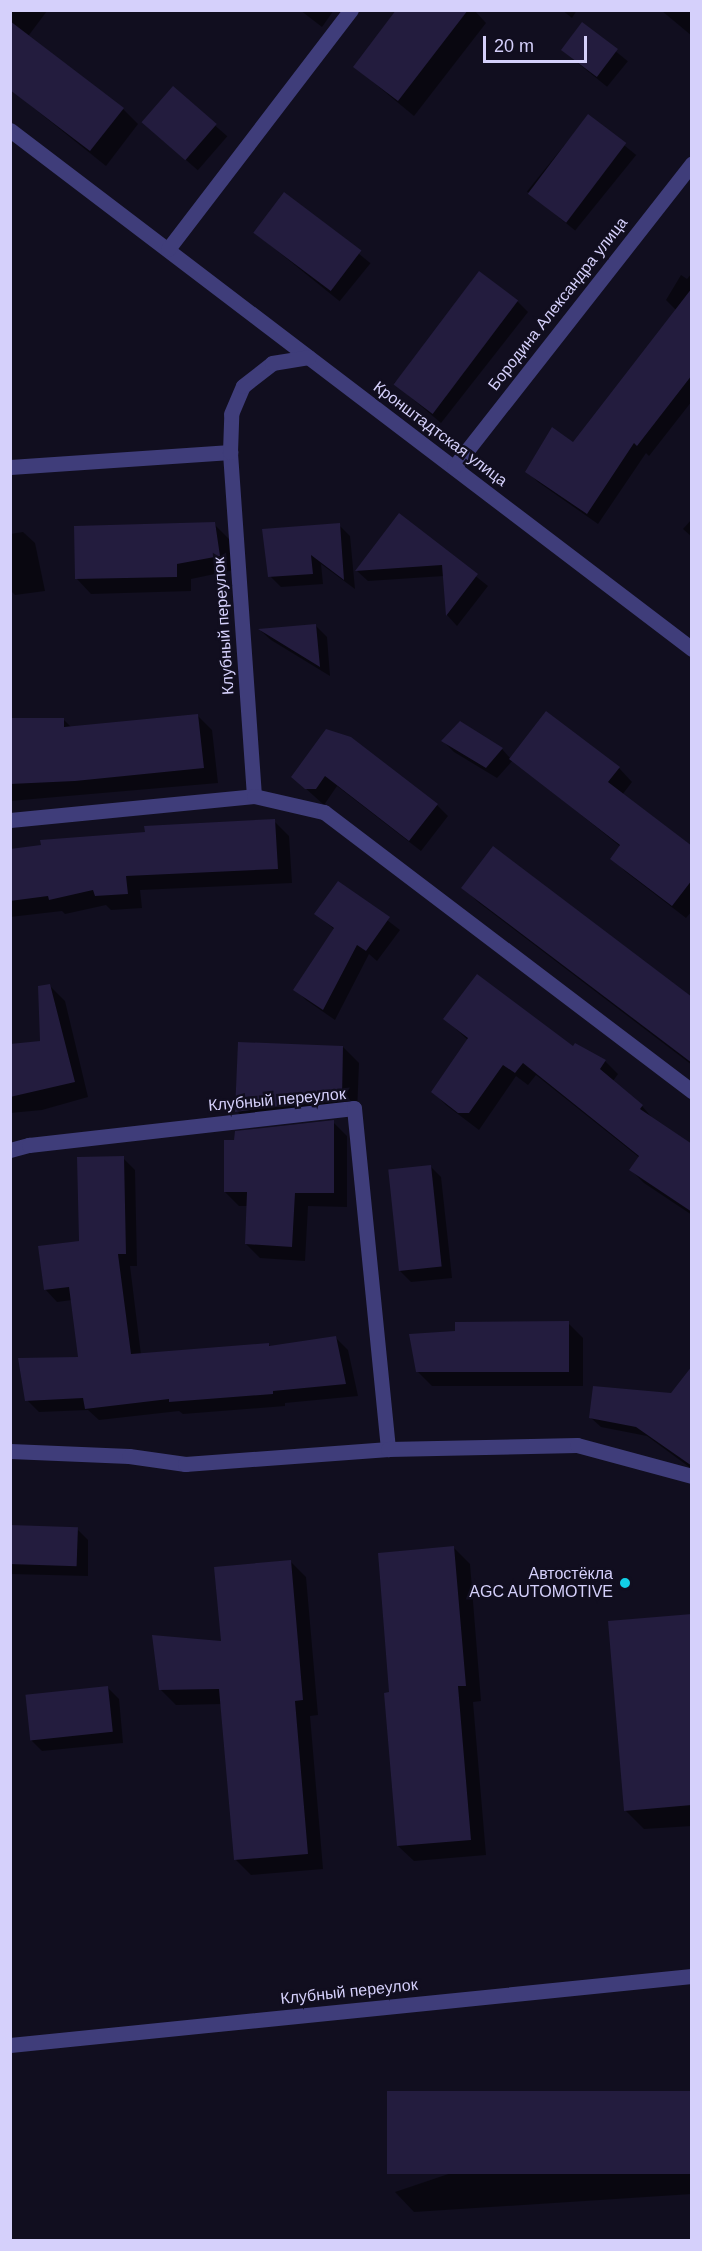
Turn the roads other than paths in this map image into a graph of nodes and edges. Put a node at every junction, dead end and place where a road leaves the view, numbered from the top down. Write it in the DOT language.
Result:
graph roads {
  1 [pos="351,10"];
  2 [pos="10,130"];
  3 [pos="692,163"];
  4 [pos="168,249"];
  5 [pos="309,357"];
  6 [pos="230,452"];
  7 [pos="10,467"];
  8 [pos="454,467"];
  9 [pos="692,648"];
  10 [pos="254,796"];
  11 [pos="10,819"];
  12 [pos="692,1091"];
  13 [pos="10,1150"];
  14 [pos="388,1449"];
  15 [pos="10,1451"];
  16 [pos="692,1476"];
  17 [pos="692,1976"];
  18 [pos="10,2045"];
  1 -- 4 [label="street"];
  2 -- 4 [label="street, Кронштадтская улица"];
  3 -- 8 [label="street, Бородина Александра улица"];
  4 -- 5 [label="street, Кронштадтская улица"];
  5 -- 6 [label="street, Клубный переулок"];
  5 -- 8 [label="street, Кронштадтская улица"];
  6 -- 7 [label="street"];
  6 -- 10 [label="street, Клубный переулок"];
  8 -- 9 [label="street, Кронштадтская улица"];
  10 -- 11 [label="street"];
  10 -- 12 [label="street"];
  13 -- 14 [label="street, Клубный переулок"];
  14 -- 15 [label="street"];
  14 -- 16 [label="street"];
  17 -- 18 [label="street, Клубный переулок"];
}
